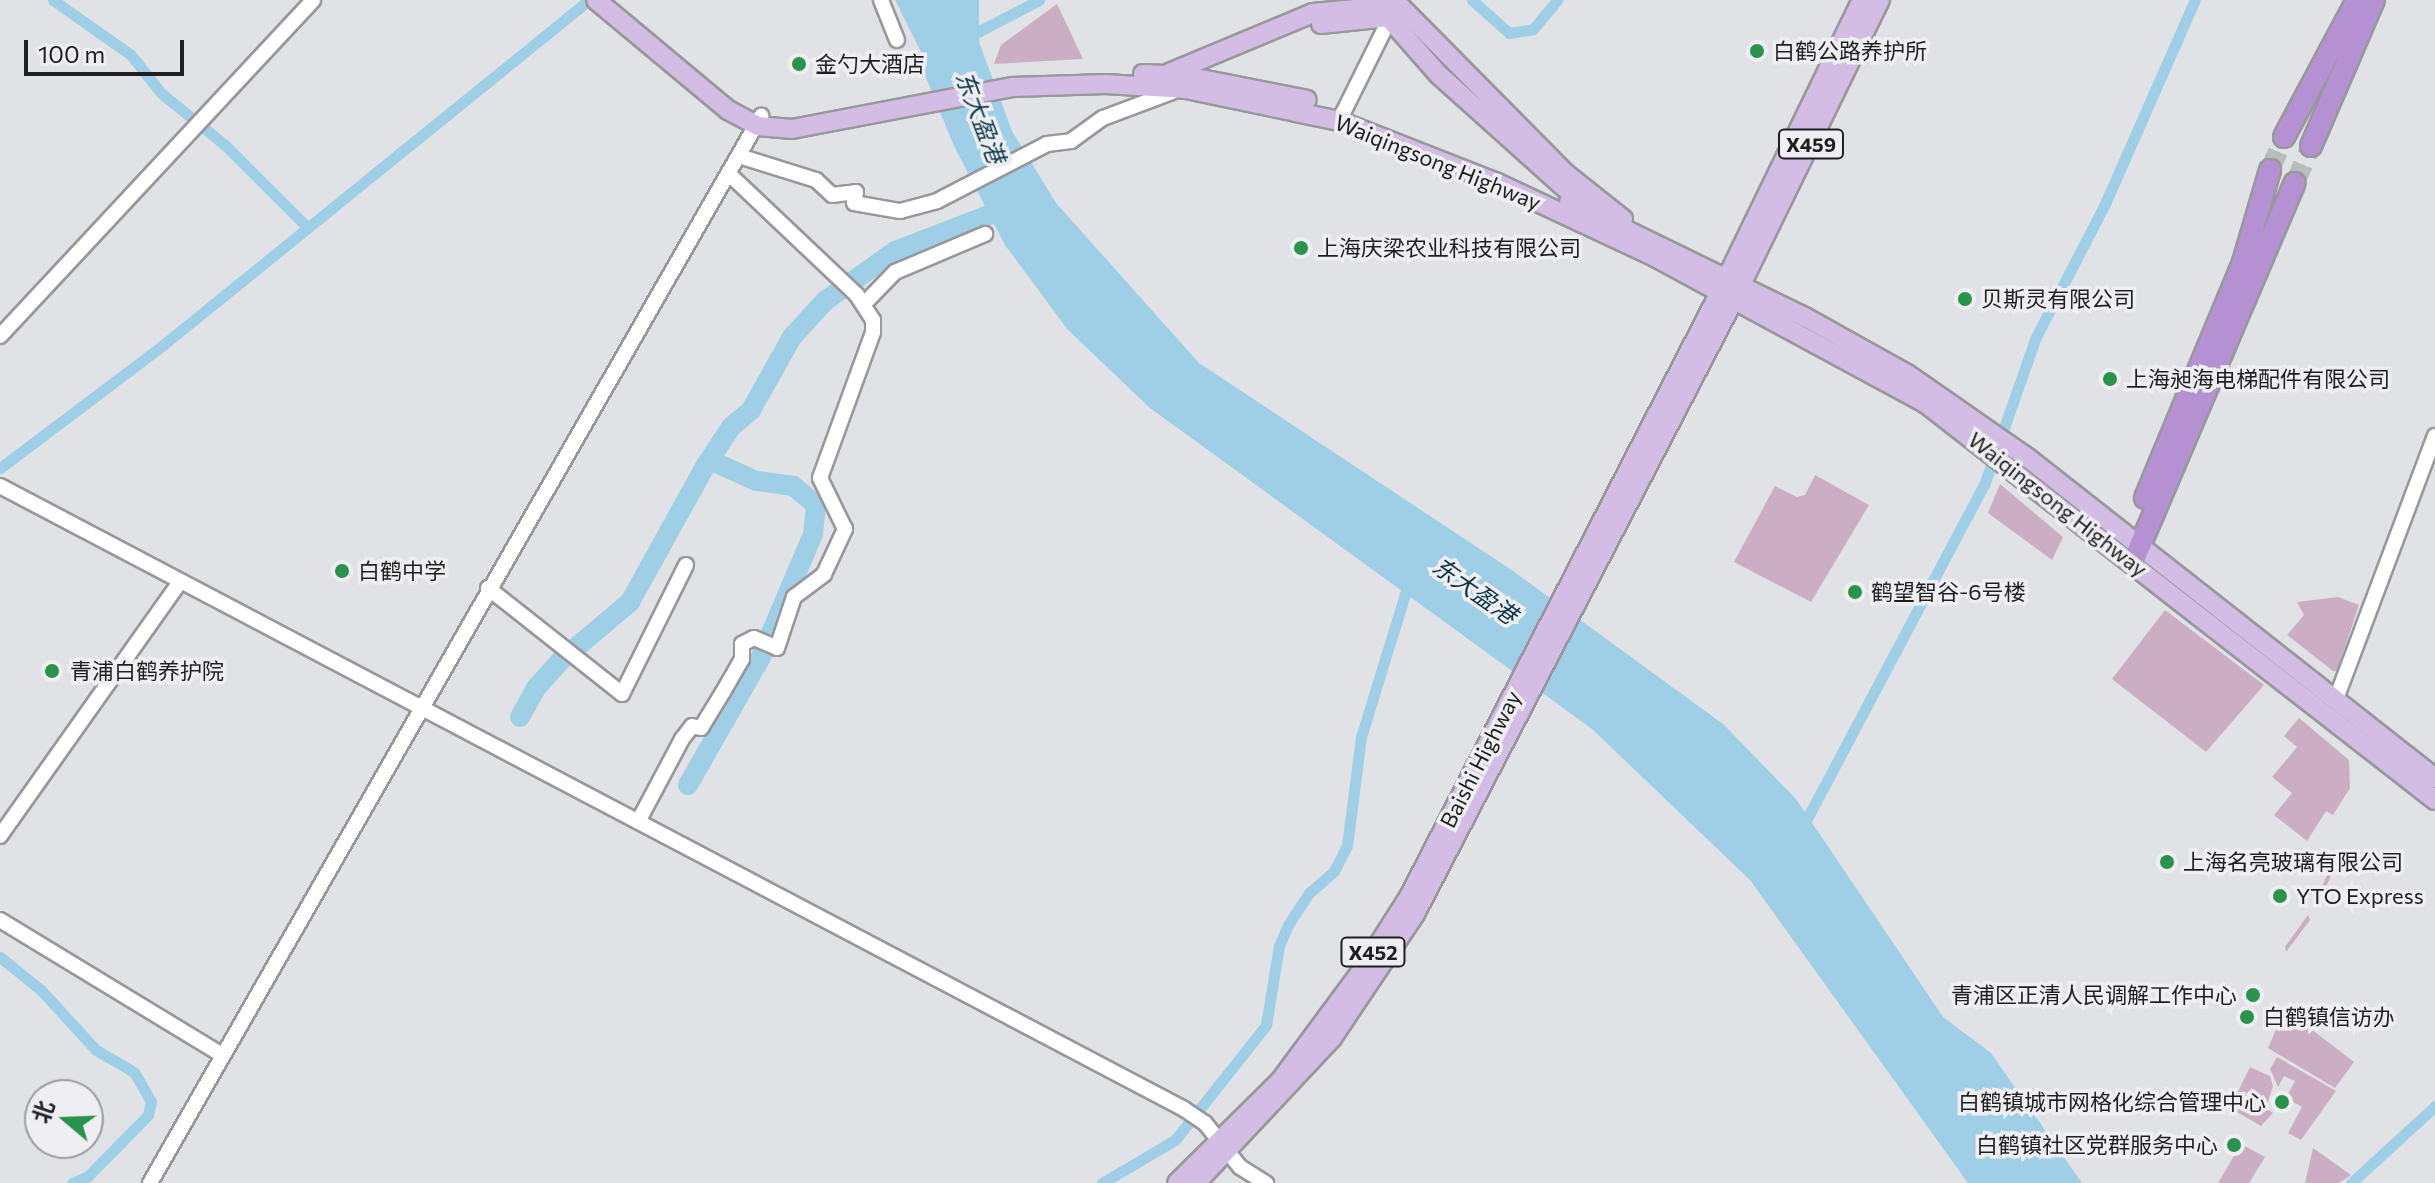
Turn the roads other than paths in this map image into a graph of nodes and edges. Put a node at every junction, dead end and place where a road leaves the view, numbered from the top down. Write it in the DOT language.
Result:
graph roads {
  1 [pos="313,0"];
  2 [pos="602,0"];
  3 [pos="881,0"];
  4 [pos="1862,0"];
  5 [pos="1880,0"];
  6 [pos="2357,0"];
  7 [pos="2374,0"];
  8 [pos="1389,5"];
  9 [pos="897,40"];
  10 [pos="1173,82"];
  11 [pos="1341,115"];
  12 [pos="759,121"];
  13 [pos="2284,137"];
  14 [pos="2311,146"];
  15 [pos="739,156"];
  16 [pos="2270,170"];
  17 [pos="729,174"];
  18 [pos="2295,183"];
  19 [pos="1598,215"];
  20 [pos="985,234"];
  21 [pos="1650,247"];
  22 [pos="1730,289"];
  23 [pos="860,300"];
  24 [pos="0,336"];
  25 [pos="2435,436"];
  26 [pos="1,486"];
  27 [pos="2130,550"];
  28 [pos="686,565"];
  29 [pos="180,582"];
  30 [pos="488,588"];
  31 [pos="2336,699"];
  32 [pos="423,705"];
  33 [pos="2435,778"];
  34 [pos="2435,800"];
  35 [pos="639,820"];
  36 [pos="0,836"];
  37 [pos="0,920"];
  38 [pos="222,1055"];
  39 [pos="1225,1148"];
  40 [pos="150,1183"];
  41 [pos="1177,1183"];
  42 [pos="1196,1183"];
  43 [pos="1266,1183"];
  1 -- 24 [label="street"];
  2 -- 12 [label="main road, Waiqingsong Highway"];
  3 -- 9 [label="street"];
  4 -- 22 [label="main road, X459"];
  5 -- 22 [label="main road, X459"];
  6 -- 13 [label="highway"];
  7 -- 14 [label="highway"];
  8 -- 10 [label="main road"];
  8 -- 11 [label="street"];
  8 -- 19 [label="main road, Waiqingsong Highway"];
  8 -- 21 [label="main road, Waiqingsong Highway"];
  10 -- 11 [label="main road, Waiqingsong Highway"];
  10 -- 12 [label="main road, Waiqingsong Highway"];
  10 -- 15 [label="street"];
  11 -- 19 [label="main road, Waiqingsong Highway"];
  11 -- 21 [label="main road, Waiqingsong Highway"];
  12 -- 15 [label="street"];
  15 -- 17 [label="street"];
  16 -- 27 [label="highway"];
  17 -- 23 [label="street"];
  17 -- 30 [label="street"];
  18 -- 27 [label="highway"];
  19 -- 21 [label="main road, Waiqingsong Highway"];
  20 -- 23 [label="street"];
  21 -- 22 [label="main road, Waiqingsong Highway"];
  22 -- 27 [label="main road, Waiqingsong Highway"];
  22 -- 39 [label="main road, Baishi Highway / X452"];
  23 -- 35 [label="street"];
  25 -- 31 [label="street"];
  26 -- 29 [label="street"];
  27 -- 31 [label="main road, Waiqingsong Highway"];
  27 -- 34 [label="main road, Waiqingsong Highway"];
  28 -- 30 [label="street"];
  29 -- 32 [label="street"];
  29 -- 36 [label="street"];
  30 -- 32 [label="street"];
  31 -- 33 [label="main road, Waiqingsong Highway"];
  32 -- 35 [label="street"];
  32 -- 38 [label="street"];
  35 -- 39 [label="street"];
  37 -- 38 [label="street"];
  38 -- 40 [label="street"];
  39 -- 41 [label="main road, Baishi Highway / X452"];
  39 -- 42 [label="main road, Baishi Highway / X452"];
  39 -- 43 [label="street"];
}
